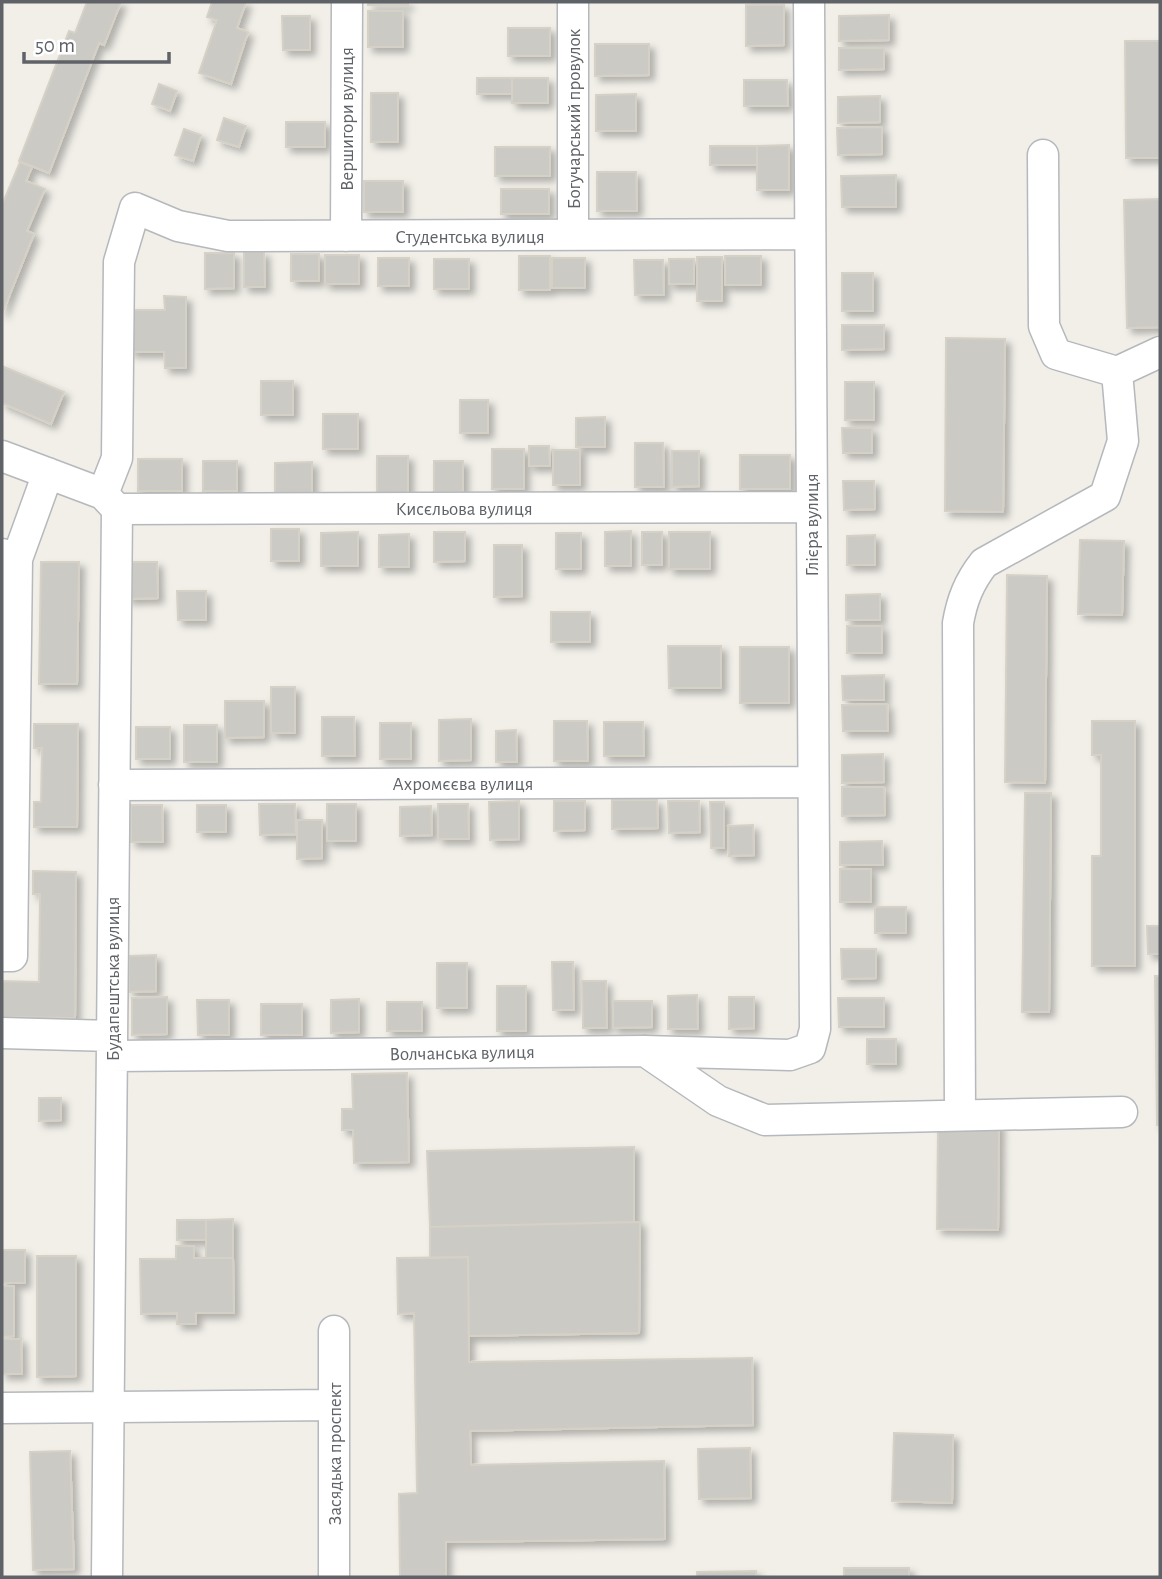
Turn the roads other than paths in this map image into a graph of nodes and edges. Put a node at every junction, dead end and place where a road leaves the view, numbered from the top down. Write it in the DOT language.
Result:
graph roads {
  1 [pos="347,2"];
  2 [pos="573,2"];
  3 [pos="809,2"];
  4 [pos="1044,155"];
  5 [pos="810,234"];
  6 [pos="346,236"];
  7 [pos="573,236"];
  8 [pos="1160,352"];
  9 [pos="1117,372"];
  10 [pos="2,456"];
  11 [pos="48,473"];
  12 [pos="110,502"];
  13 [pos="811,507"];
  14 [pos="9,557"];
  15 [pos="813,782"];
  16 [pos="114,785"];
  17 [pos="2,956"];
  18 [pos="2,1033"];
  19 [pos="112,1046"];
  20 [pos="810,1048"];
  21 [pos="644,1051"];
  22 [pos="1122,1112"];
  23 [pos="960,1115"];
  24 [pos="334,1331"];
  25 [pos="334,1405"];
  26 [pos="2,1408"];
  27 [pos="109,1408"];
  28 [pos="107,1577"];
  29 [pos="334,1577"];
  1 -- 6 [label="street, Вершигори вулиця"];
  2 -- 7 [label="street, Богучарський провулок"];
  3 -- 5 [label="street, Глієра вулиця"];
  4 -- 9 [label="street"];
  5 -- 7 [label="street, Студентська вулиця"];
  5 -- 13 [label="street, Глієра вулиця"];
  6 -- 7 [label="street, Студентська вулиця"];
  6 -- 12 [label="street, Студентська вулиця"];
  8 -- 9 [label="street"];
  9 -- 23 [label="street"];
  10 -- 11 [label="street"];
  11 -- 12 [label="street"];
  11 -- 14 [label="street"];
  12 -- 13 [label="street, Кисєльова вулиця"];
  12 -- 16 [label="street, Будапештська вулиця"];
  13 -- 15 [label="street, Глієра вулиця"];
  14 -- 17 [label="street"];
  15 -- 16 [label="street, Ахромєєва вулиця"];
  15 -- 20 [label="street, Глієра вулиця"];
  16 -- 19 [label="street, Будапештська вулиця"];
  18 -- 19 [label="street, Волчанська вулиця"];
  19 -- 21 [label="street, Волчанська вулиця"];
  19 -- 27 [label="street, Будапештська вулиця"];
  20 -- 21 [label="street, Волчанська вулиця"];
  21 -- 23 [label="street"];
  22 -- 23 [label="street"];
  24 -- 25 [label="street, Засядька проспект"];
  25 -- 27 [label="street"];
  25 -- 29 [label="street, Засядька проспект"];
  26 -- 27 [label="street"];
  27 -- 28 [label="street, Будапештська вулиця"];
}
